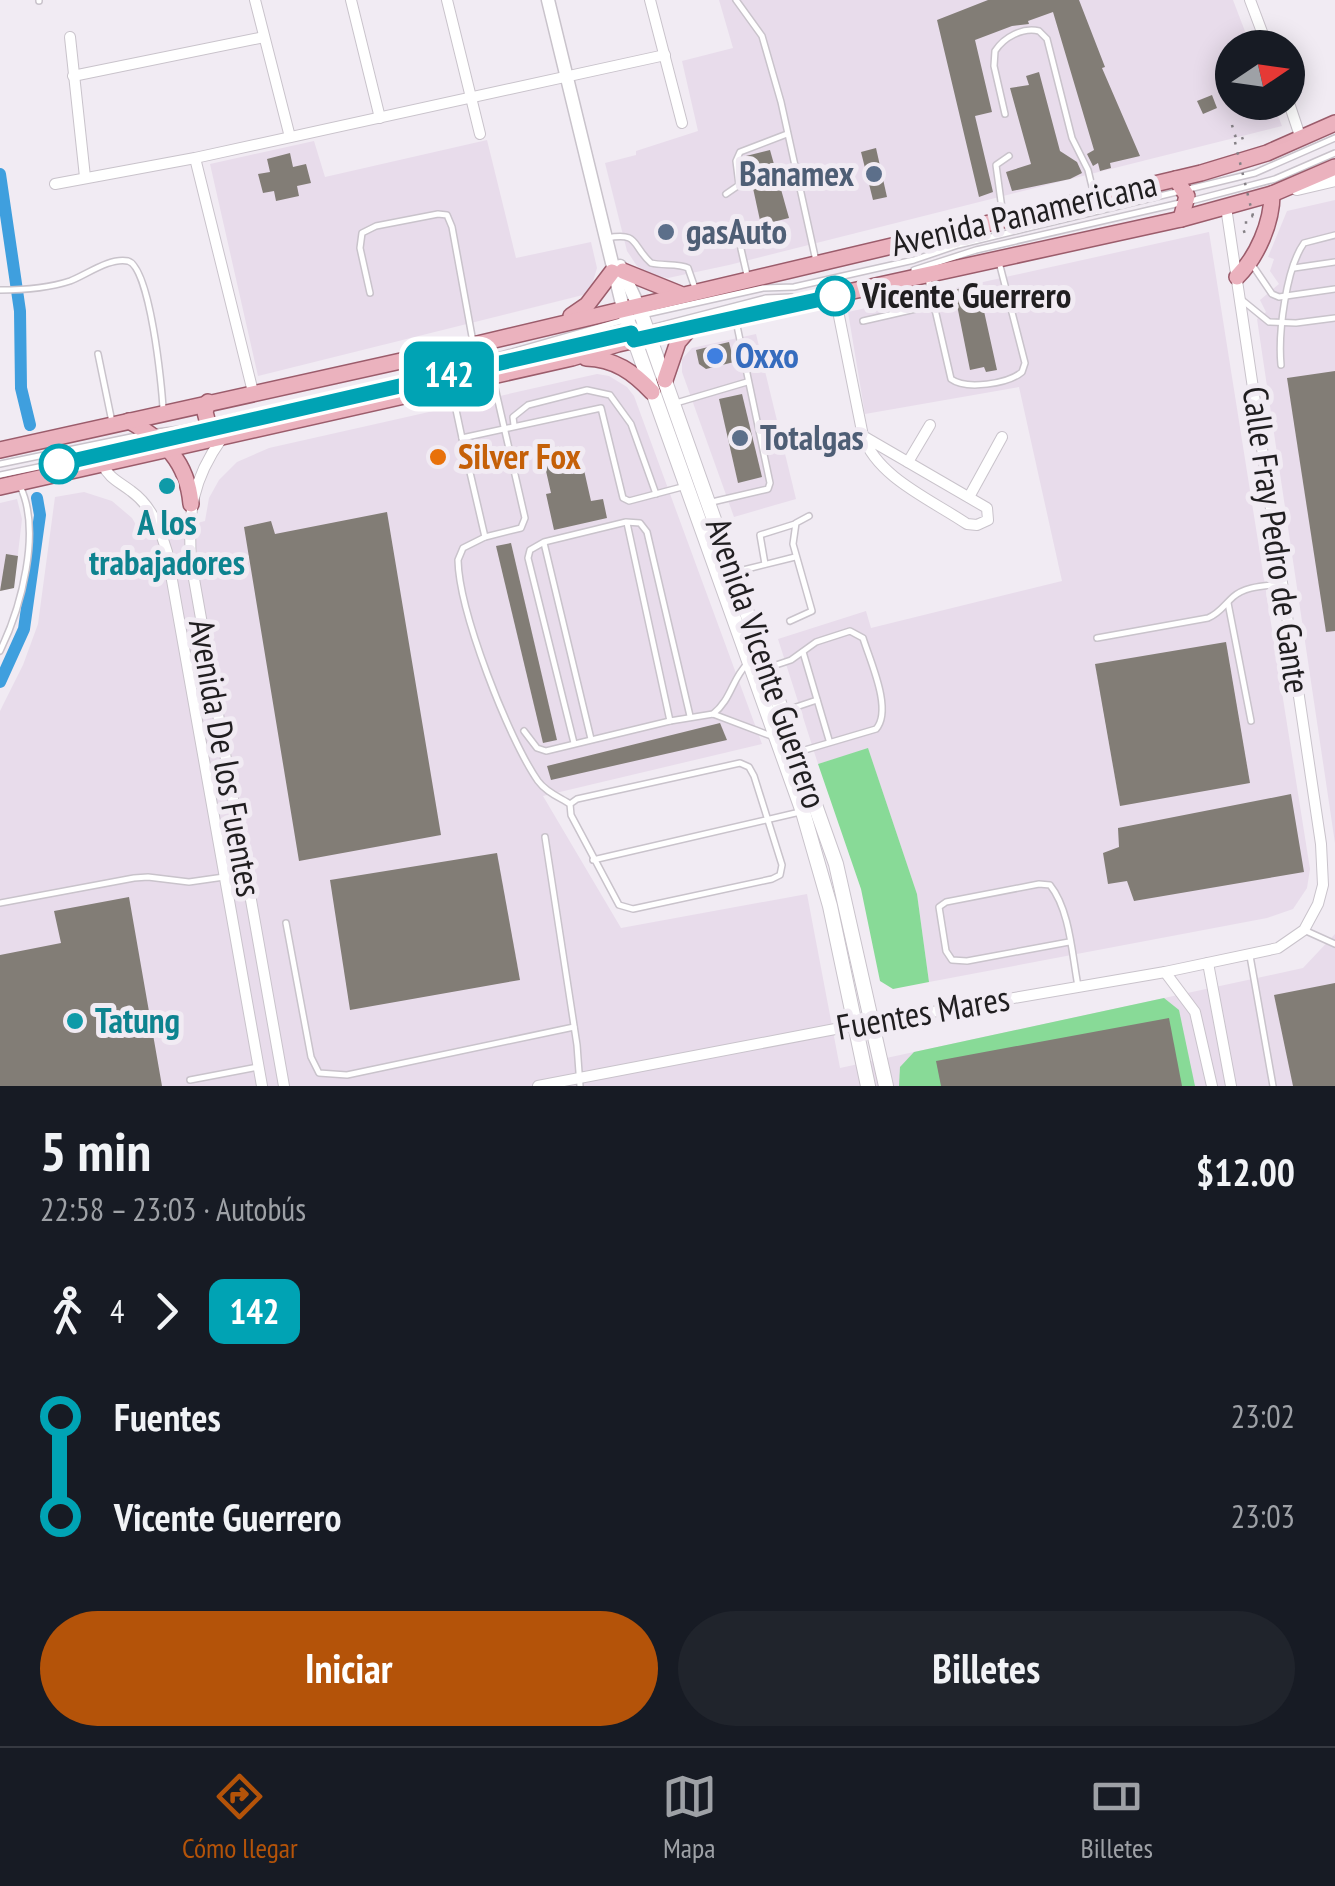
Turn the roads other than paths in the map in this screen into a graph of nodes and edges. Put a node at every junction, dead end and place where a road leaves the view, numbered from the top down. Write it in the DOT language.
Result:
graph roads {
  1 [pos="256,0"];
  2 [pos="351,0"];
  3 [pos="447,0"];
  4 [pos="548,0"];
  5 [pos="650,0"];
  6 [pos="736,0"];
  7 [pos="1250,0"];
  8 [pos="1261,30"];
  9 [pos="264,36"];
  10 [pos="70,37"];
  11 [pos="665,54"];
  12 [pos="73,76"];
  13 [pos="567,76"];
  14 [pos="472,98"];
  15 [pos="1005,114"];
  16 [pos="380,118"];
  17 [pos="1295,120"];
  18 [pos="682,123"];
  19 [pos="1335,123"];
  20 [pos="480,134"];
  21 [pos="787,134"];
  22 [pos="290,137"];
  23 [pos="1335,138"];
  24 [pos="1302,140"];
  25 [pos="1335,153"];
  26 [pos="1009,156"];
  27 [pos="194,158"];
  28 [pos="1335,167"];
  29 [pos="85,177"];
  30 [pos="1335,179"];
  31 [pos="55,184"];
  32 [pos="1183,190"];
  33 [pos="726,194"];
  34 [pos="1272,194"];
  35 [pos="1095,198"];
  36 [pos="1226,207"];
  37 [pos="1004,218"];
  38 [pos="1181,219"];
  39 [pos="1335,235"];
  40 [pos="609,244"];
  41 [pos="741,249"];
  42 [pos="998,260"];
  43 [pos="816,262"];
  44 [pos="1335,262"];
  45 [pos="1251,263"];
  46 [pos="1294,268"];
  47 [pos="618,272"];
  48 [pos="927,276"];
  49 [pos="1237,277"];
  50 [pos="748,278"];
  51 [pos="1335,289"];
  52 [pos="4,290"];
  53 [pos="370,293"];
  54 [pos="690,293"];
  55 [pos="835,296"];
  56 [pos="1287,297"];
  57 [pos="1240,298"];
  58 [pos="933,305"];
  59 [pos="736,317"];
  60 [pos="1335,318"];
  61 [pos="863,320"];
  62 [pos="560,323"];
  63 [pos="636,323"];
  64 [pos="1282,324"];
  65 [pos="691,327"];
  66 [pos="473,345"];
  67 [pos="98,354"];
  68 [pos="572,358"];
  69 [pos="1281,364"];
  70 [pos="492,376"];
  71 [pos="665,380"];
  72 [pos="748,381"];
  73 [pos="451,386"];
  74 [pos="252,392"];
  75 [pos="652,392"];
  76 [pos="610,396"];
  77 [pos="208,402"];
  78 [pos="674,404"];
  79 [pos="601,408"];
  80 [pos="163,412"];
  81 [pos="121,423"];
  82 [pos="930,425"];
  83 [pos="514,426"];
  84 [pos="504,428"];
  85 [pos="213,432"];
  86 [pos="863,436"];
  87 [pos="1002,437"];
  88 [pos="462,438"];
  89 [pos="160,441"];
  90 [pos="0,450"];
  91 [pos="908,462"];
  92 [pos="0,464"];
  93 [pos="102,464"];
  94 [pos="0,476"];
  95 [pos="24,482"];
  96 [pos="685,486"];
  97 [pos="0,488"];
  98 [pos="656,494"];
  99 [pos="969,497"];
  100 [pos="710,503"];
  101 [pos="190,504"];
  102 [pos="809,516"];
  103 [pos="626,522"];
  104 [pos="796,523"];
  105 [pos="484,537"];
  106 [pos="544,542"];
  107 [pos="796,557"];
  108 [pos="765,564"];
  109 [pos="735,572"];
  110 [pos="1283,584"];
  111 [pos="1228,603"];
  112 [pos="790,621"];
  113 [pos="1097,638"];
  114 [pos="0,651"];
  115 [pos="803,652"];
  116 [pos="750,661"];
  117 [pos="769,668"];
  118 [pos="817,700"];
  119 [pos="784,711"];
  120 [pos="713,714"];
  121 [pos="690,716"];
  122 [pos="670,721"];
  123 [pos="1251,721"];
  124 [pos="524,730"];
  125 [pos="777,737"];
  126 [pos="591,739"];
  127 [pos="830,741"];
  128 [pos="574,743"];
  129 [pos="798,752"];
  130 [pos="570,804"];
  131 [pos="803,812"];
  132 [pos="770,821"];
  133 [pos="545,837"];
  134 [pos="594,860"];
  135 [pos="246,874"];
  136 [pos="223,878"];
  137 [pos="0,903"];
  138 [pos="286,922"];
  139 [pos="1304,930"];
  140 [pos="1069,942"];
  141 [pos="1335,944"];
  142 [pos="1250,954"];
  143 [pos="1208,963"];
  144 [pos="1165,972"];
  145 [pos="1078,986"];
  146 [pos="873,1022"];
  147 [pos="856,1025"];
  148 [pos="574,1026"];
  149 [pos="258,1067"];
  150 [pos="190,1080"];
  151 [pos="580,1082"];
  152 [pos="262,1086"];
  153 [pos="284,1086"];
  154 [pos="538,1086"];
  155 [pos="868,1086"];
  156 [pos="886,1086"];
  157 [pos="1212,1086"];
  158 [pos="1231,1086"];
  159 [pos="1273,1086"];
  1 -- 9 [label="street"];
  2 -- 16 [label="street"];
  3 -- 14 [label="street"];
  4 -- 13 [label="street, Avenida Vicente Guerrero"];
  5 -- 11 [label="street"];
  6 -- 21 [label="lane"];
  7 -- 8 [label="street"];
  9 -- 12 [label="street"];
  9 -- 22 [label="street"];
  10 -- 12 [label="street"];
  11 -- 13 [label="street"];
  11 -- 18 [label="street"];
  12 -- 29 [label="street"];
  13 -- 14 [label="street"];
  13 -- 40 [label="street, Avenida Vicente Guerrero"];
  14 -- 16 [label="street"];
  14 -- 20 [label="street"];
  15 -- 35 [label="lane"];
  16 -- 22 [label="street"];
  17 -- 24 [label="street"];
  19 -- 24 [label="main road, Avenida Panamericana"];
  21 -- 33 [label="lane"];
  21 -- 43 [label="lane"];
  22 -- 27 [label="street"];
  23 -- 32 [label="lane"];
  24 -- 32 [label="main road, Avenida Panamericana"];
  25 -- 32 [label="lane"];
  26 -- 37 [label="lane"];
  27 -- 29 [label="street"];
  27 -- 74 [label="street"];
  28 -- 34 [label="main road, Avenida Panamericana"];
  29 -- 31 [label="street"];
  30 -- 34 [label="main road"];
  32 -- 35 [label="main road, Avenida Panamericana"];
  32 -- 38 [label="main road"];
  32 -- 63 [label="lane"];
  32 -- 63 [label="lane"];
  34 -- 36 [label="main road, Avenida Panamericana"];
  34 -- 45 [label="main road"];
  35 -- 37 [label="main road, Avenida Panamericana"];
  36 -- 38 [label="main road, Avenida Panamericana"];
  36 -- 49 [label="street, Calle Fray Pedro de Gante"];
  37 -- 43 [label="main road, Avenida Panamericana"];
  38 -- 42 [label="main road, Avenida Panamericana"];
  39 -- 46 [label="lane"];
  40 -- 47 [label="street, Avenida Vicente Guerrero"];
  40 -- 54 [label="lane"];
  41 -- 50 [label="lane"];
  42 -- 48 [label="main road, Avenida Panamericana"];
  42 -- 58 [label="lane"];
  43 -- 50 [label="main road, Avenida Panamericana"];
  44 -- 46 [label="lane"];
  45 -- 49 [label="main road"];
  45 -- 56 [label="lane"];
  46 -- 56 [label="lane"];
  47 -- 54 [label="main road"];
  47 -- 62 [label="main road"];
  47 -- 63 [label="street, Avenida Vicente Guerrero"];
  48 -- 55 [label="main road, Avenida Panamericana"];
  48 -- 58 [label="lane"];
  49 -- 57 [label="street, Calle Fray Pedro de Gante"];
  50 -- 54 [label="main road, Avenida Panamericana"];
  51 -- 56 [label="lane"];
  52 -- 80 [label="lane"];
  53 -- 66 [label="lane"];
  54 -- 63 [label="main road, Avenida Panamericana"];
  55 -- 59 [label="main road, Avenida Panamericana"];
  55 -- 86 [label="street"];
  56 -- 64 [label="lane"];
  57 -- 64 [label="lane"];
  57 -- 110 [label="street, Calle Fray Pedro de Gante"];
  58 -- 61 [label="lane"];
  59 -- 65 [label="main road, Avenida Panamericana"];
  59 -- 72 [label="lane"];
  60 -- 64 [label="lane"];
  62 -- 63 [label="main road, Avenida Panamericana"];
  62 -- 66 [label="main road, Avenida Panamericana"];
  63 -- 65 [label="main road, Avenida Panamericana"];
  63 -- 68 [label="main road, Avenida Panamericana"];
  63 -- 71 [label="main road, Avenida Vicente Guerrero"];
  63 -- 75 [label="main road, Avenida Vicente Guerrero"];
  63 -- 85 [label="lane"];
  63 -- 85 [label="lane"];
  64 -- 69 [label="lane"];
  65 -- 71 [label="main road"];
  66 -- 74 [label="main road, Avenida Panamericana"];
  67 -- 81 [label="lane"];
  68 -- 70 [label="main road, Avenida Panamericana"];
  68 -- 75 [label="main road"];
  70 -- 73 [label="main road, Avenida Panamericana"];
  70 -- 84 [label="lane"];
  71 -- 78 [label="main road, Avenida Vicente Guerrero"];
  72 -- 78 [label="lane"];
  72 -- 100 [label="lane"];
  73 -- 85 [label="main road, Avenida Panamericana"];
  73 -- 88 [label="lane"];
  74 -- 77 [label="main road, Avenida Panamericana"];
  75 -- 96 [label="main road, Avenida Vicente Guerrero"];
  76 -- 79 [label="lane"];
  76 -- 83 [label="lane"];
  76 -- 98 [label="lane"];
  77 -- 80 [label="main road, Avenida Panamericana"];
  77 -- 85 [label="main road"];
  78 -- 100 [label="main road, Avenida Vicente Guerrero"];
  79 -- 83 [label="lane"];
  79 -- 98 [label="lane"];
  80 -- 81 [label="main road, Avenida Panamericana"];
  81 -- 89 [label="main road"];
  81 -- 90 [label="main road, Avenida Panamericana"];
  82 -- 91 [label="street"];
  83 -- 84 [label="lane"];
  84 -- 88 [label="lane"];
  84 -- 105 [label="lane"];
  85 -- 89 [label="main road, Avenida Panamericana"];
  85 -- 89 [label="lane"];
  85 -- 101 [label="street, Avenida De los Fuentes"];
  86 -- 91 [label="street"];
  86 -- 99 [label="street"];
  87 -- 99 [label="street"];
  88 -- 105 [label="lane"];
  89 -- 92 [label="lane"];
  89 -- 93 [label="main road, Avenida Panamericana"];
  89 -- 94 [label="lane"];
  89 -- 101 [label="main road"];
  91 -- 99 [label="street"];
  93 -- 95 [label="main road, Avenida Panamericana"];
  93 -- 136 [label="street, Avenida De los Fuentes"];
  95 -- 97 [label="main road, Avenida Panamericana"];
  95 -- 114 [label="lane"];
  96 -- 98 [label="lane"];
  96 -- 116 [label="main road, Avenida Vicente Guerrero"];
  100 -- 109 [label="main road, Avenida Vicente Guerrero"];
  101 -- 135 [label="street, Avenida De los Fuentes"];
  102 -- 104 [label="lane"];
  103 -- 106 [label="lane"];
  103 -- 121 [label="lane"];
  103 -- 122 [label="lane"];
  104 -- 107 [label="lane"];
  104 -- 108 [label="lane"];
  105 -- 130 [label="lane"];
  106 -- 126 [label="lane"];
  106 -- 128 [label="lane"];
  107 -- 108 [label="lane"];
  107 -- 112 [label="lane"];
  108 -- 109 [label="lane"];
  109 -- 117 [label="main road, Avenida Vicente Guerrero"];
  110 -- 111 [label="lane"];
  110 -- 139 [label="street, Calle Fray Pedro de Gante"];
  111 -- 113 [label="lane"];
  111 -- 123 [label="lane"];
  115 -- 117 [label="lane"];
  115 -- 118 [label="lane"];
  115 -- 127 [label="lane"];
  116 -- 120 [label="lane"];
  116 -- 125 [label="main road, Avenida Vicente Guerrero"];
  117 -- 119 [label="main road, Avenida Vicente Guerrero"];
  118 -- 119 [label="lane"];
  118 -- 127 [label="lane"];
  119 -- 129 [label="main road, Avenida Vicente Guerrero"];
  120 -- 121 [label="lane"];
  120 -- 125 [label="lane"];
  121 -- 122 [label="lane"];
  122 -- 126 [label="lane"];
  124 -- 128 [label="lane"];
  125 -- 131 [label="main road, Avenida Vicente Guerrero"];
  126 -- 128 [label="lane"];
  127 -- 129 [label="lane"];
  129 -- 146 [label="main road, Avenida Vicente Guerrero"];
  130 -- 132 [label="lane"];
  130 -- 134 [label="lane"];
  131 -- 132 [label="lane"];
  131 -- 147 [label="main road, Avenida Vicente Guerrero"];
  132 -- 134 [label="lane"];
  132 -- 134 [label="lane"];
  133 -- 148 [label="lane"];
  135 -- 136 [label="lane"];
  135 -- 153 [label="street, Avenida De los Fuentes"];
  136 -- 137 [label="lane"];
  136 -- 149 [label="street, Avenida De los Fuentes"];
  138 -- 148 [label="lane"];
  139 -- 141 [label="lane"];
  139 -- 142 [label="street, Fuentes Mares"];
  140 -- 140 [label="lane"];
  140 -- 145 [label="lane"];
  142 -- 143 [label="street, Fuentes Mares"];
  142 -- 159 [label="lane"];
  143 -- 144 [label="street, Fuentes Mares"];
  143 -- 158 [label="street"];
  144 -- 145 [label="street, Fuentes Mares"];
  144 -- 157 [label="street"];
  145 -- 146 [label="street, Fuentes Mares"];
  146 -- 147 [label="street, Fuentes Mares"];
  146 -- 156 [label="main road, Avenida Vicente Guerrero"];
  147 -- 151 [label="street, Fuentes Mares"];
  147 -- 155 [label="main road, Avenida Vicente Guerrero"];
  148 -- 151 [label="lane"];
  149 -- 150 [label="lane"];
  149 -- 152 [label="street, Avenida De los Fuentes"];
  151 -- 154 [label="street, Fuentes Mares"];
}
